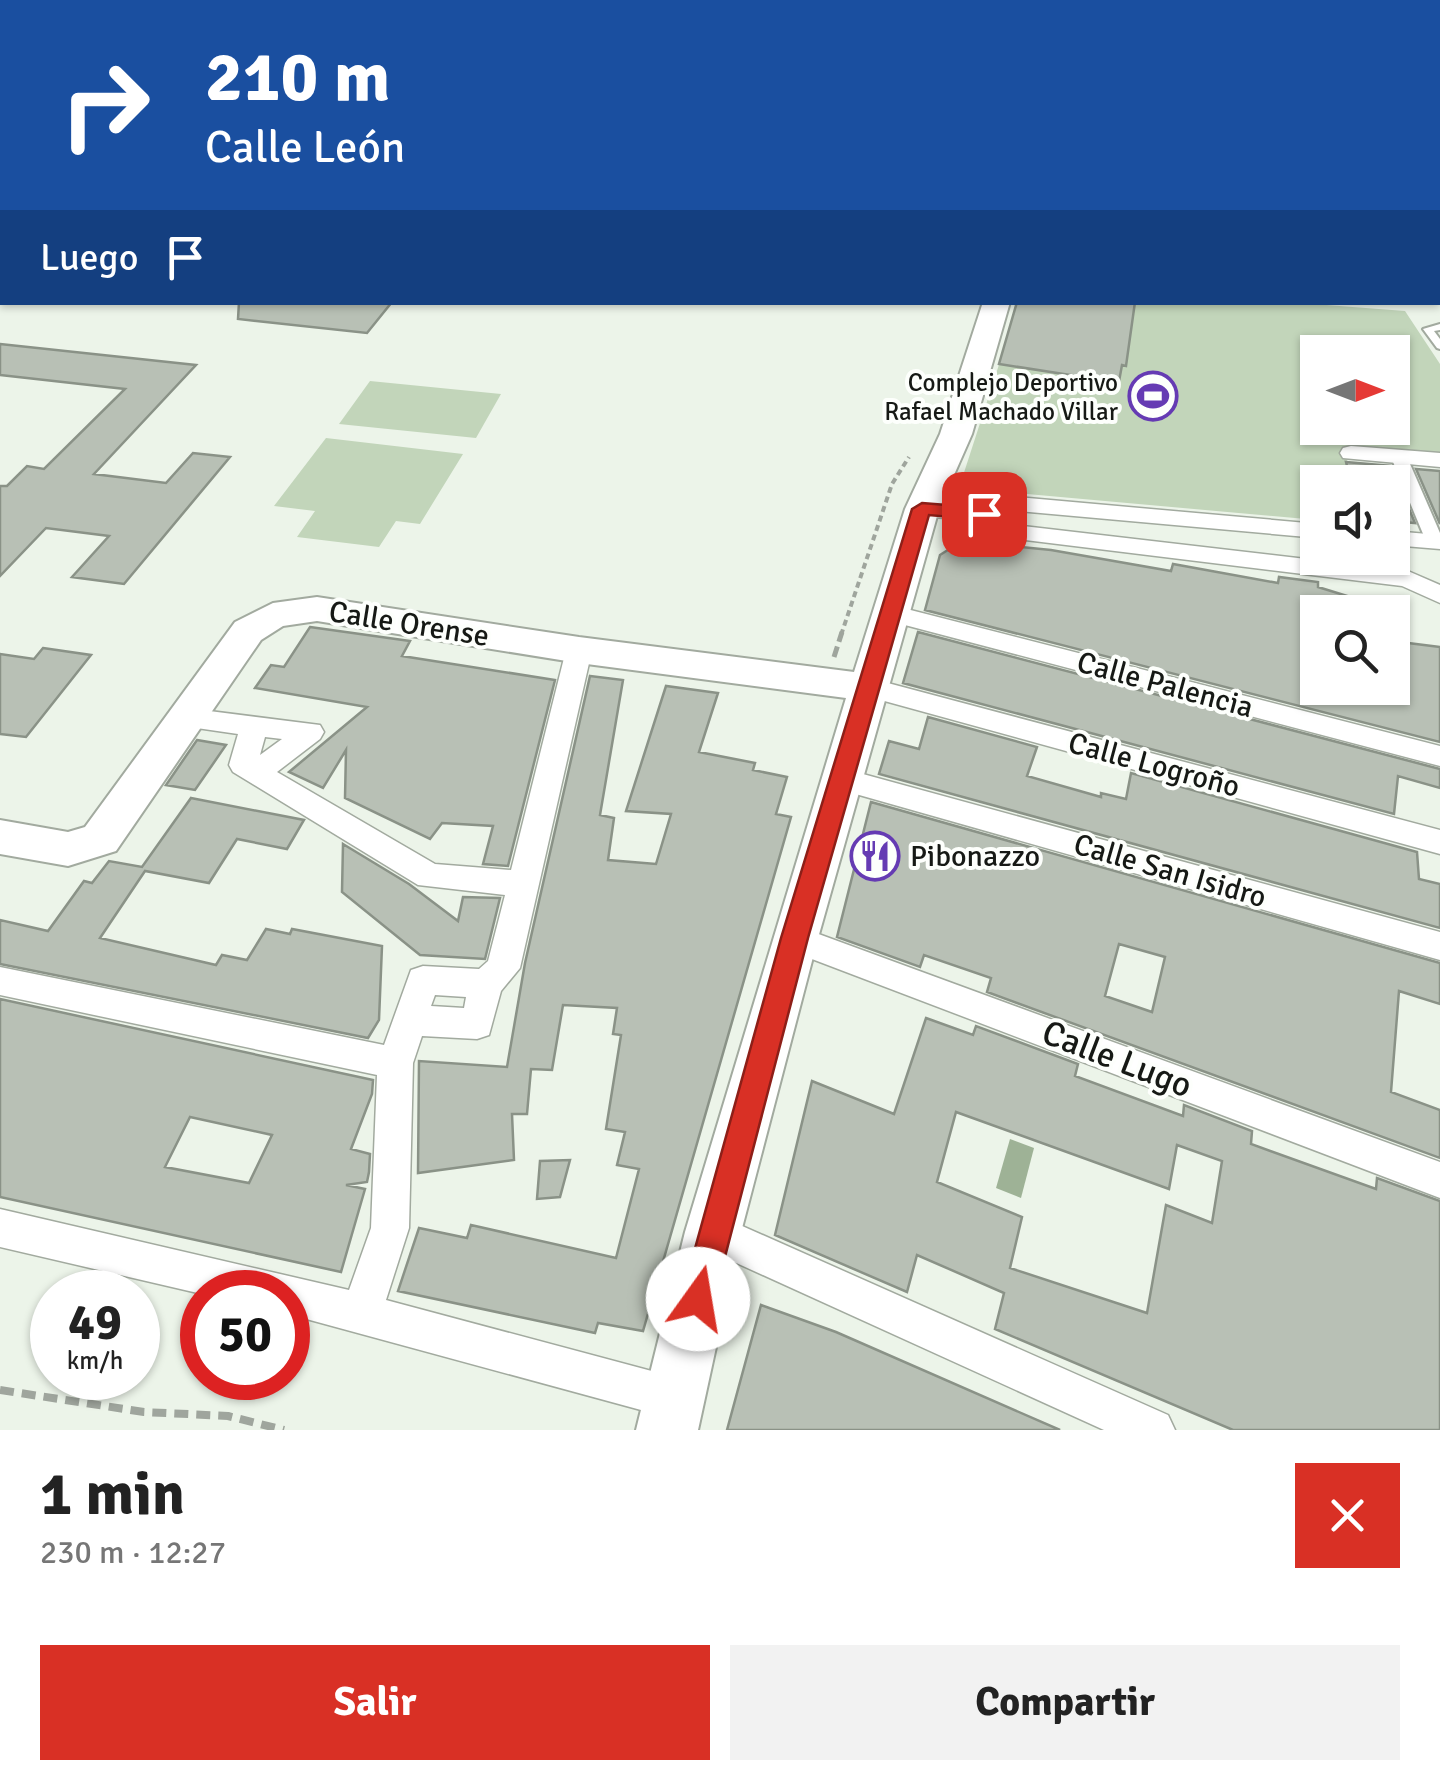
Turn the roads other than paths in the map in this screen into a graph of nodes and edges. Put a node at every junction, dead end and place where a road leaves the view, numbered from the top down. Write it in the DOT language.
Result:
graph roads {
  1 [pos="996,305"];
  2 [pos="1440,327"];
  3 [pos="1440,346"];
  4 [pos="1351,453"];
  5 [pos="1399,456"];
  6 [pos="1440,460"];
  7 [pos="922,509"];
  8 [pos="984,514"];
  9 [pos="1300,529"];
  10 [pos="1410,540"];
  11 [pos="1437,542"];
  12 [pos="1440,595"];
  13 [pos="891,613"];
  14 [pos="579,650"];
  15 [pos="851,673"];
  16 [pos="186,718"];
  17 [pos="254,728"];
  18 [pos="1440,756"];
  19 [pos="256,773"];
  20 [pos="842,780"];
  21 [pos="0,837"];
  22 [pos="1440,842"];
  23 [pos="524,884"];
  24 [pos="794,938"];
  25 [pos="1440,946"];
  26 [pos="0,980"];
  27 [pos="396,1064"];
  28 [pos="1440,1180"];
  29 [pos="0,1228"];
  30 [pos="713,1232"];
  31 [pos="184,1270"];
  32 [pos="310,1299"];
  33 [pos="362,1312"];
  34 [pos="671,1414"];
  35 [pos="1153,1430"];
  1 -- 7 [label="main road"];
  2 -- 3 [label="lane"];
  4 -- 5 [label="street"];
  5 -- 6 [label="street"];
  5 -- 11 [label="street"];
  7 -- 8 [label="street"];
  7 -- 13 [label="main road"];
  8 -- 9 [label="street"];
  8 -- 12 [label="street"];
  10 -- 11 [label="street"];
  13 -- 15 [label="main road"];
  13 -- 18 [label="street, Calle Palencia"];
  14 -- 15 [label="main road, Calle Orense"];
  14 -- 16 [label="main road, Calle Orense"];
  14 -- 23 [label="street"];
  15 -- 20 [label="main road"];
  15 -- 22 [label="street, Calle Logroño"];
  16 -- 17 [label="street"];
  16 -- 21 [label="main road, Calle Orense"];
  17 -- 19 [label="street"];
  17 -- 19 [label="street"];
  19 -- 23 [label="street"];
  20 -- 24 [label="main road"];
  20 -- 25 [label="street, Calle San Isidro"];
  23 -- 27 [label="street"];
  24 -- 28 [label="street, Calle Lugo"];
  24 -- 30 [label="main road"];
  26 -- 27 [label="street"];
  27 -- 33 [label="street"];
  29 -- 31 [label="street"];
  30 -- 34 [label="main road"];
  30 -- 35 [label="street"];
  32 -- 33 [label="street"];
  33 -- 34 [label="street"];
}
